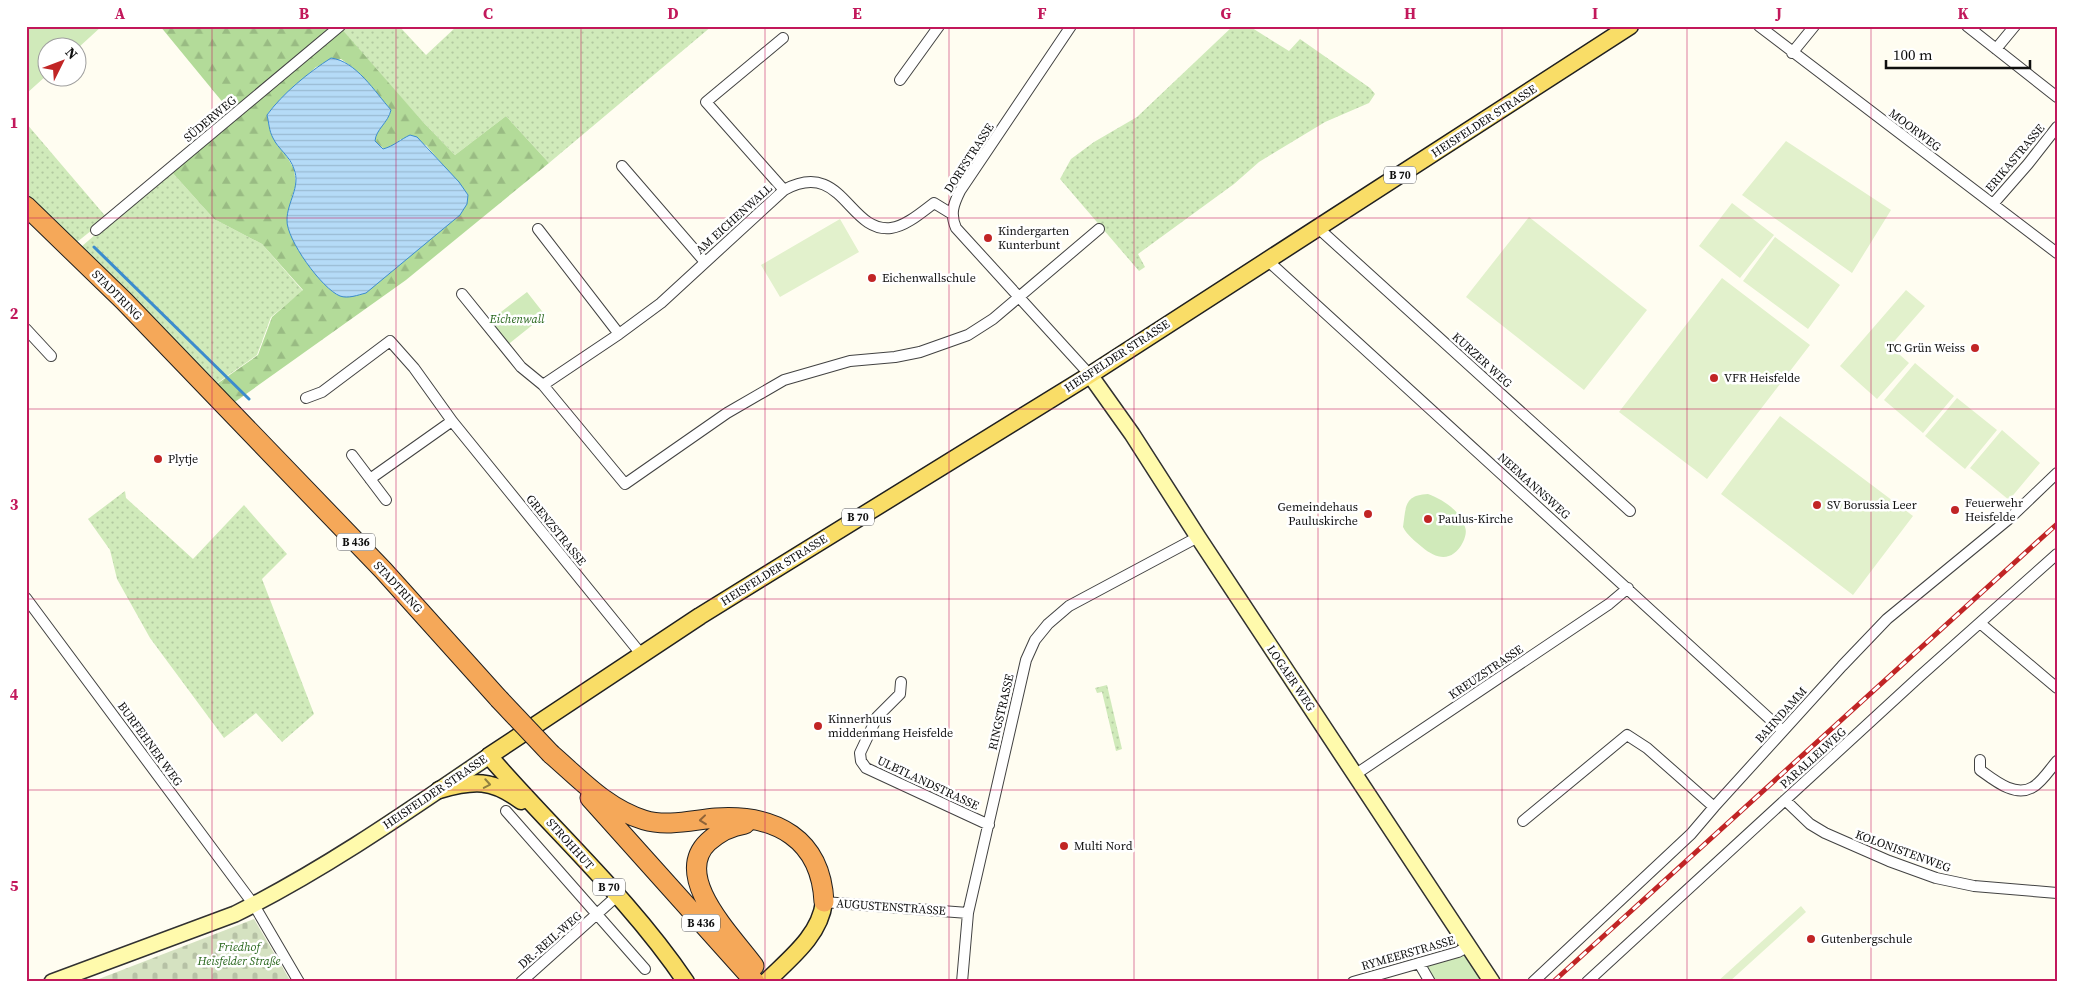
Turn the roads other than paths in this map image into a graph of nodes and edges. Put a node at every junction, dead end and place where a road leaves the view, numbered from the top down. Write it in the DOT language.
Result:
graph roads {
  1 [pos="340,26"];
  2 [pos="940,26"];
  3 [pos="1071,26"];
  4 [pos="1630,26"];
  5 [pos="1759,26"];
  6 [pos="1814,26"];
  7 [pos="1967,26"];
  8 [pos="2015,26"];
  9 [pos="783,38"];
  10 [pos="1996,49"];
  11 [pos="1792,53"];
  12 [pos="900,80"];
  13 [pos="2057,98"];
  14 [pos="2057,128"];
  15 [pos="622,166"];
  16 [pos="784,190"];
  17 [pos="1993,204"];
  18 [pos="26,206"];
  19 [pos="952,214"];
  20 [pos="1317,227"];
  21 [pos="538,229"];
  22 [pos="1099,229"];
  23 [pos="96,230"];
  24 [pos="2057,253"];
  25 [pos="1267,260"];
  26 [pos="705,262"];
  27 [pos="462,294"];
  28 [pos="1020,297"];
  29 [pos="26,329"];
  30 [pos="619,334"];
  31 [pos="51,356"];
  32 [pos="1090,375"];
  33 [pos="542,385"];
  34 [pos="306,398"];
  35 [pos="452,421"];
  36 [pos="352,455"];
  37 [pos="2057,473"];
  38 [pos="370,479"];
  39 [pos="386,500"];
  40 [pos="1630,511"];
  41 [pos="1198,536"];
  42 [pos="2057,554"];
  43 [pos="1628,588"];
  44 [pos="26,598"];
  45 [pos="1980,623"];
  46 [pos="641,654"];
  47 [pos="901,682"];
  48 [pos="2057,688"];
  49 [pos="1783,731"];
  50 [pos="551,754"];
  51 [pos="488,756"];
  52 [pos="1980,760"];
  53 [pos="2057,761"];
  54 [pos="1356,774"];
  55 [pos="440,790"];
  56 [pos="1785,800"];
  57 [pos="1714,806"];
  58 [pos="506,811"];
  59 [pos="1523,821"];
  60 [pos="769,823"];
  61 [pos="989,825"];
  62 [pos="555,827"];
  63 [pos="2057,893"];
  64 [pos="617,896"];
  65 [pos="824,902"];
  66 [pos="254,905"];
  67 [pos="968,913"];
  68 [pos="598,914"];
  69 [pos="1469,946"];
  70 [pos="734,950"];
  71 [pos="1419,963"];
  72 [pos="645,969"];
  73 [pos="52,982"];
  74 [pos="299,982"];
  75 [pos="521,982"];
  76 [pos="686,982"];
  77 [pos="755,982"];
  78 [pos="765,982"];
  79 [pos="962,982"];
  80 [pos="1353,982"];
  81 [pos="1430,982"];
  82 [pos="1492,982"];
  83 [pos="1532,982"];
  84 [pos="1587,982"];
  1 -- 23 [label="street, SÜDERWEG"];
  2 -- 12 [label="street"];
  3 -- 19 [label="street, DORFSTRASSE"];
  4 -- 20 [label="main road, HEISFELDER STRASSE / B 70"];
  5 -- 11 [label="street, MOORWEG"];
  6 -- 11 [label="street"];
  7 -- 10 [label="street"];
  8 -- 10 [label="street"];
  9 -- 16 [label="street"];
  10 -- 13 [label="street"];
  11 -- 17 [label="street, MOORWEG"];
  14 -- 17 [label="street, ERIKASTRASSE"];
  15 -- 26 [label="street"];
  16 -- 19 [label="street, AM EICHENWALL"];
  16 -- 26 [label="street, AM EICHENWALL"];
  17 -- 24 [label="street, MOORWEG"];
  18 -- 50 [label="highway, STADTRING / B 436, bridge"];
  19 -- 28 [label="street"];
  20 -- 25 [label="main road, HEISFELDER STRASSE / B 70"];
  20 -- 40 [label="street, KURZER WEG"];
  21 -- 30 [label="street"];
  22 -- 28 [label="street"];
  25 -- 32 [label="main road, HEISFELDER STRASSE / B 70"];
  25 -- 43 [label="street, NEEMANNSWEG"];
  26 -- 30 [label="street, AM EICHENWALL"];
  27 -- 33 [label="street"];
  28 -- 32 [label="street"];
  28 -- 33 [label="street"];
  29 -- 31 [label="street"];
  30 -- 33 [label="street, AM EICHENWALL"];
  32 -- 41 [label="street, LOGAER WEG"];
  32 -- 46 [label="main road, HEISFELDER STRASSE / B 70"];
  34 -- 35 [label="street, GRENZSTRASSE"];
  35 -- 38 [label="street"];
  35 -- 46 [label="street, GRENZSTRASSE"];
  36 -- 38 [label="street"];
  37 -- 49 [label="street, BAHNDAMM"];
  38 -- 39 [label="street"];
  41 -- 54 [label="street, LOGAER WEG"];
  41 -- 61 [label="street, RINGSTRASSE"];
  42 -- 45 [label="street, PARALLELWEG"];
  43 -- 49 [label="street, NEEMANNSWEG"];
  43 -- 54 [label="street, KREUZSTRASSE"];
  44 -- 66 [label="street, BURFEHNER WEG"];
  45 -- 48 [label="street"];
  45 -- 56 [label="street, PARALLELWEG"];
  46 -- 51 [label="main road, HEISFELDER STRASSE / B 70"];
  47 -- 61 [label="street, ULBTLANDSTRASSE"];
  49 -- 57 [label="street, BAHNDAMM"];
  60 -- 50 [label="highway, one-way"];
  50 -- 70 [label="highway, STADTRING / B 436"];
  51 -- 55 [label="street, HEISFELDER STRASSE"];
  51 -- 62 [label="main road, STROHHUT / B 70"];
  52 -- 53 [label="street"];
  54 -- 69 [label="street, LOGAER WEG"];
  55 -- 62 [label="main road, one-way"];
  55 -- 66 [label="street, HEISFELDER STRASSE"];
  56 -- 63 [label="street, KOLONISTENWEG"];
  56 -- 84 [label="street, PARALLELWEG"];
  57 -- 59 [label="street"];
  57 -- 83 [label="street, BAHNDAMM"];
  58 -- 68 [label="street, STROHHUT"];
  60 -- 65 [label="highway"];
  60 -- 70 [label="highway"];
  61 -- 67 [label="street, RINGSTRASSE"];
  62 -- 64 [label="main road, STROHHUT / B 70"];
  64 -- 68 [label="street, DR.-REIL-WEG"];
  64 -- 76 [label="main road, STROHHUT / B 70"];
  65 -- 67 [label="street, AUGUSTENSTRASSE"];
  65 -- 78 [label="main road, AUGUSTENSTRASSE"];
  66 -- 73 [label="street, HEISFELDER STRASSE"];
  66 -- 74 [label="street, BURFEHNER WEG"];
  67 -- 79 [label="street, RINGSTRASSE"];
  68 -- 72 [label="street, STROHHUT"];
  68 -- 75 [label="street, DR.-REIL-WEG"];
  69 -- 71 [label="street, RYMEERSTRASSE"];
  69 -- 82 [label="street, LOGAER WEG"];
  70 -- 77 [label="highway, STADTRING / B 436"];
  70 -- 78 [label="highway"];
  71 -- 80 [label="street, RYMEERSTRASSE"];
  71 -- 81 [label="street"];
}
